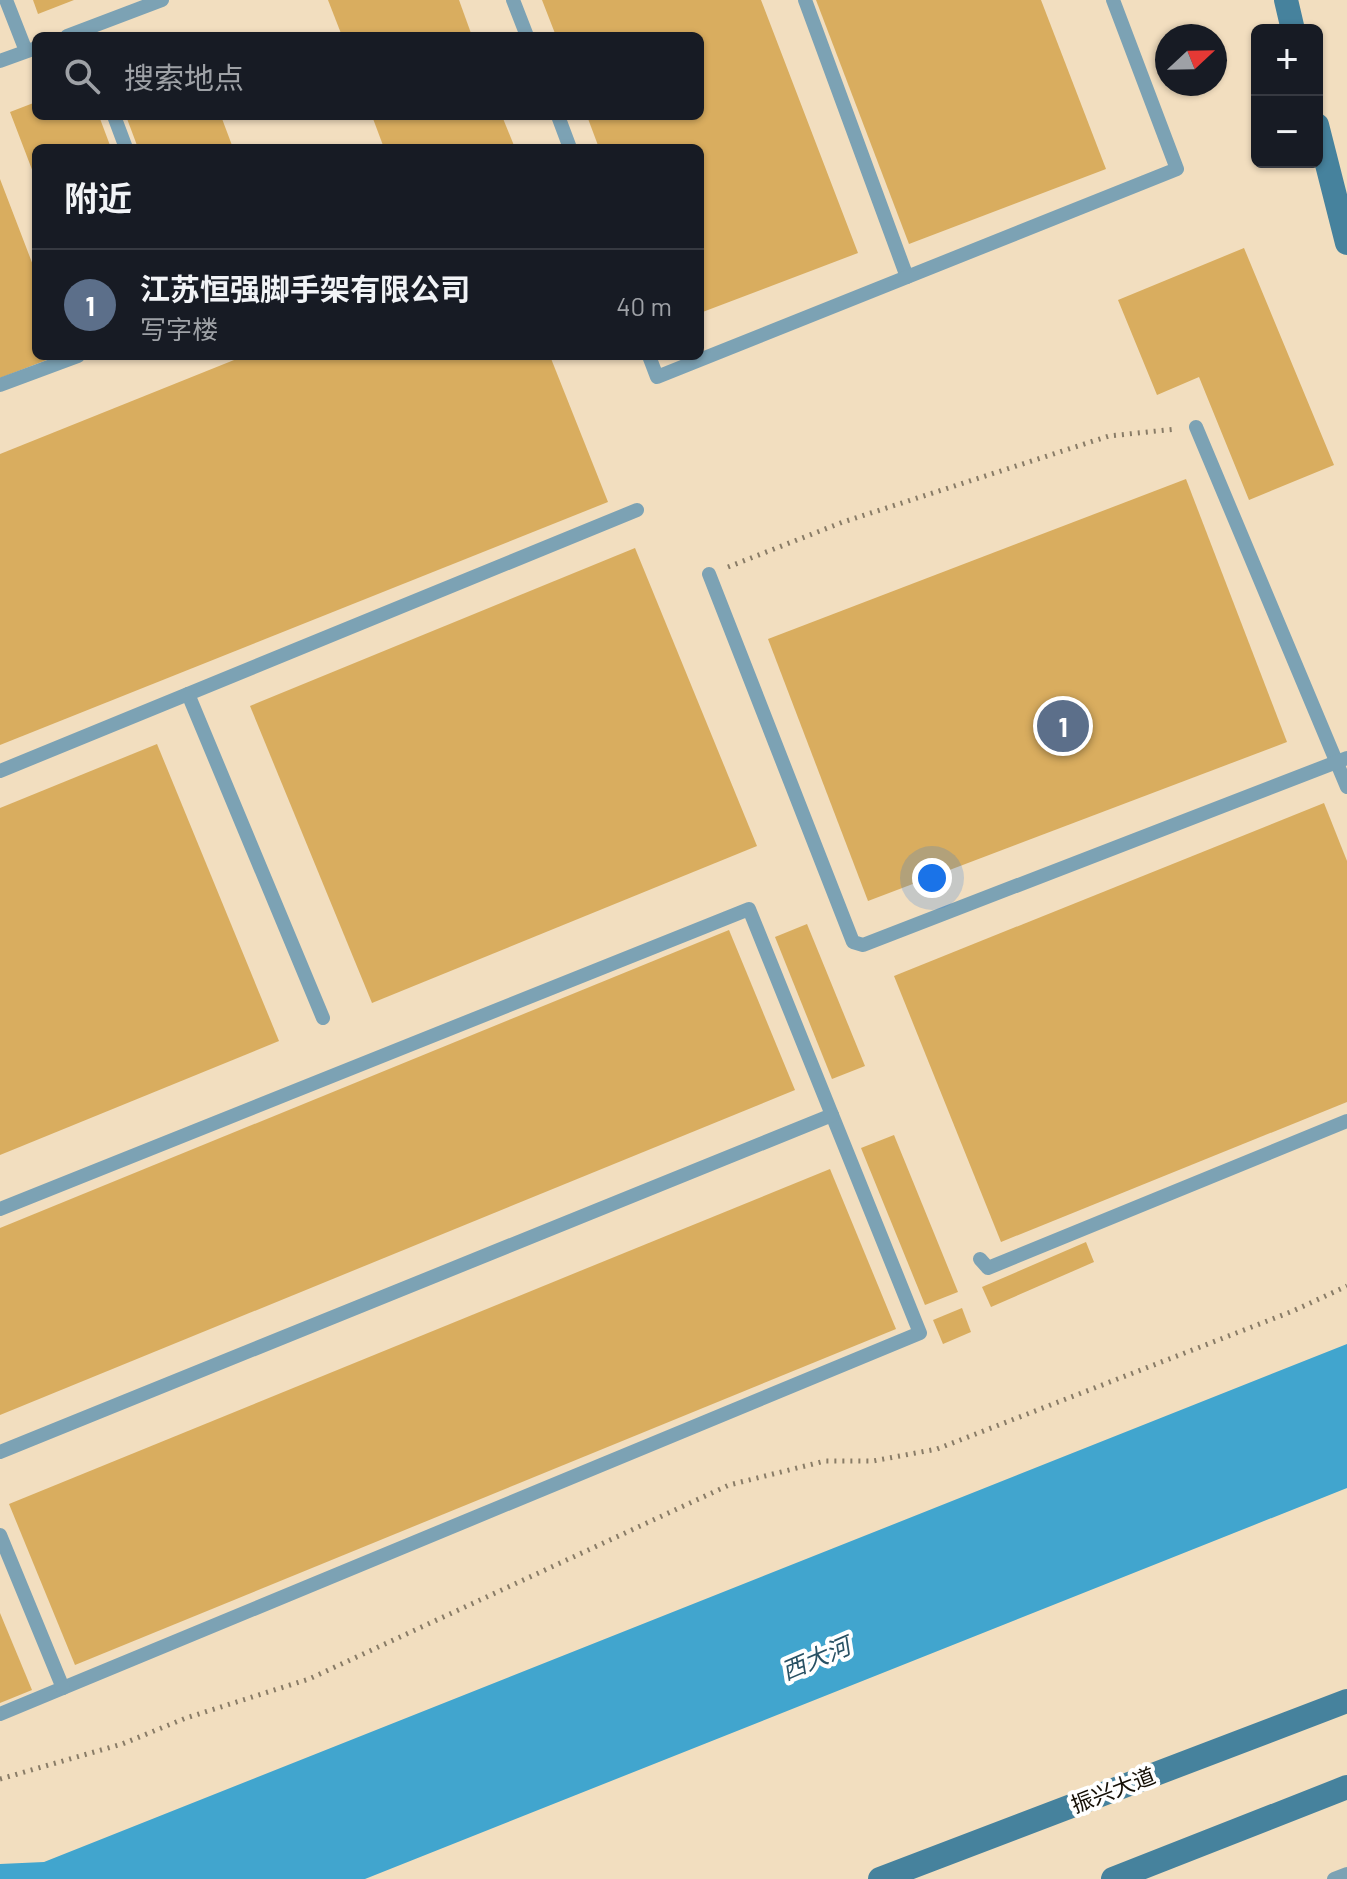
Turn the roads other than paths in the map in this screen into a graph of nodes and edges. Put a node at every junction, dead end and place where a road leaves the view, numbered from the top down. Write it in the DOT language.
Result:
graph roads {
  1 [pos="6,0"];
  2 [pos="162,0"];
  3 [pos="513,0"];
  4 [pos="805,0"];
  5 [pos="1113,0"];
  6 [pos="1286,0"];
  7 [pos="1292,24"];
  8 [pos="85,32"];
  9 [pos="525,32"];
  10 [pos="31,49"];
  11 [pos="0,61"];
  12 [pos="116,120"];
  13 [pos="560,120"];
  14 [pos="124,144"];
  15 [pos="568,144"];
  16 [pos="1323,149"];
  17 [pos="1347,243"];
  18 [pos="907,277"];
  19 [pos="704,358"];
  20 [pos="67,360"];
  21 [pos="651,360"];
  22 [pos="700,360"];
  23 [pos="0,385"];
  24 [pos="1196,427"];
  25 [pos="637,510"];
  26 [pos="709,574"];
  27 [pos="188,694"];
  28 [pos="1342,760"];
  29 [pos="0,771"];
  30 [pos="1347,787"];
  31 [pos="323,1018"];
  32 [pos="832,1115"];
  33 [pos="1347,1121"];
  34 [pos="0,1209"];
  35 [pos="980,1259"];
  36 [pos="0,1452"];
  37 [pos="0,1535"];
  38 [pos="63,1688"];
  39 [pos="1347,1701"];
  40 [pos="0,1714"];
  41 [pos="1347,1787"];
  42 [pos="1347,1874"];
  43 [pos="880,1879"];
  44 [pos="1113,1879"];
  45 [pos="1334,1879"];
  1 -- 10 [label="lane"];
  2 -- 8 [label="lane"];
  3 -- 9 [label="lane"];
  4 -- 18 [label="lane"];
  5 -- 18 [label="lane"];
  6 -- 7 [label="main road"];
  10 -- 11 [label="lane"];
  12 -- 14 [label="lane"];
  13 -- 15 [label="lane"];
  16 -- 17 [label="main road"];
  18 -- 19 [label="lane"];
  20 -- 23 [label="lane"];
  21 -- 22 [label="lane"];
  24 -- 28 [label="lane"];
  25 -- 27 [label="lane"];
  26 -- 28 [label="lane"];
  27 -- 29 [label="lane"];
  27 -- 31 [label="lane"];
  28 -- 30 [label="lane"];
  32 -- 34 [label="lane"];
  32 -- 36 [label="lane"];
  32 -- 38 [label="lane"];
  33 -- 35 [label="lane"];
  37 -- 38 [label="lane"];
  38 -- 40 [label="lane"];
  39 -- 43 [label="main road, 振兴大道"];
  41 -- 44 [label="main road"];
  42 -- 45 [label="lane"];
}
